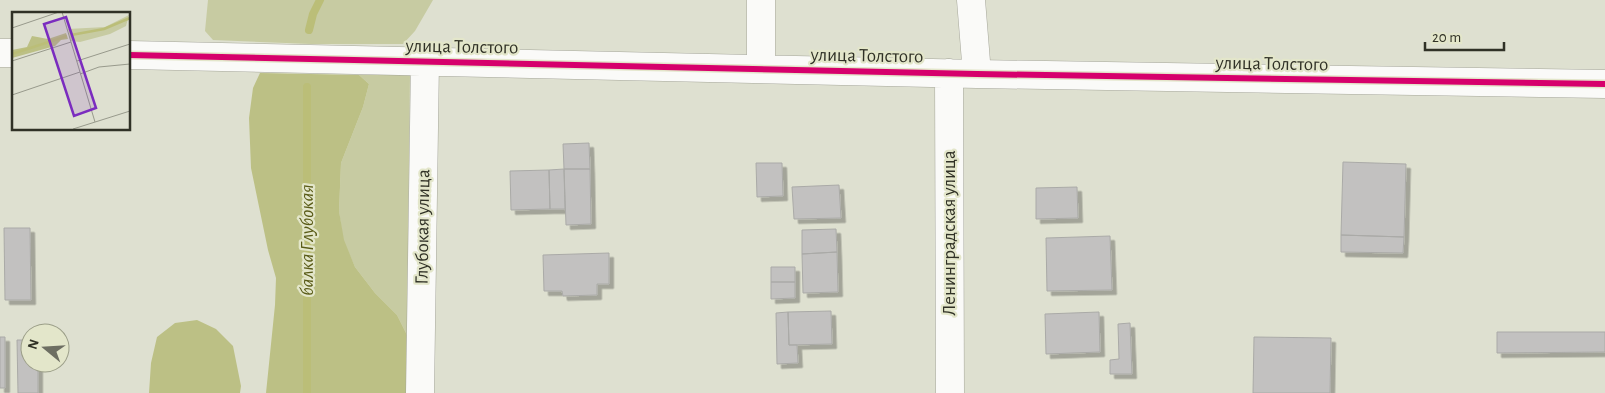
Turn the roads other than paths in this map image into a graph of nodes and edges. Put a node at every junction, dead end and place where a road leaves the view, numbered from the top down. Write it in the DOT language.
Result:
graph roads {
  1 [pos="761,0"];
  2 [pos="971,0"];
  3 [pos="130,55"];
  4 [pos="426,61"];
  5 [pos="761,69"];
  6 [pos="948,73"];
  7 [pos="977,74"];
  8 [pos="1605,84"];
  9 [pos="420,393"];
  10 [pos="950,393"];
  1 -- 5 [label="street"];
  2 -- 7 [label="street"];
  3 -- 4 [label="street, улица Толстого"];
  4 -- 5 [label="street, улица Толстого"];
  4 -- 9 [label="street, Глубокая улица"];
  5 -- 6 [label="street, улица Толстого"];
  6 -- 7 [label="street, улица Толстого"];
  6 -- 10 [label="street, Ленинградская улица"];
  7 -- 8 [label="street, улица Толстого"];
}
